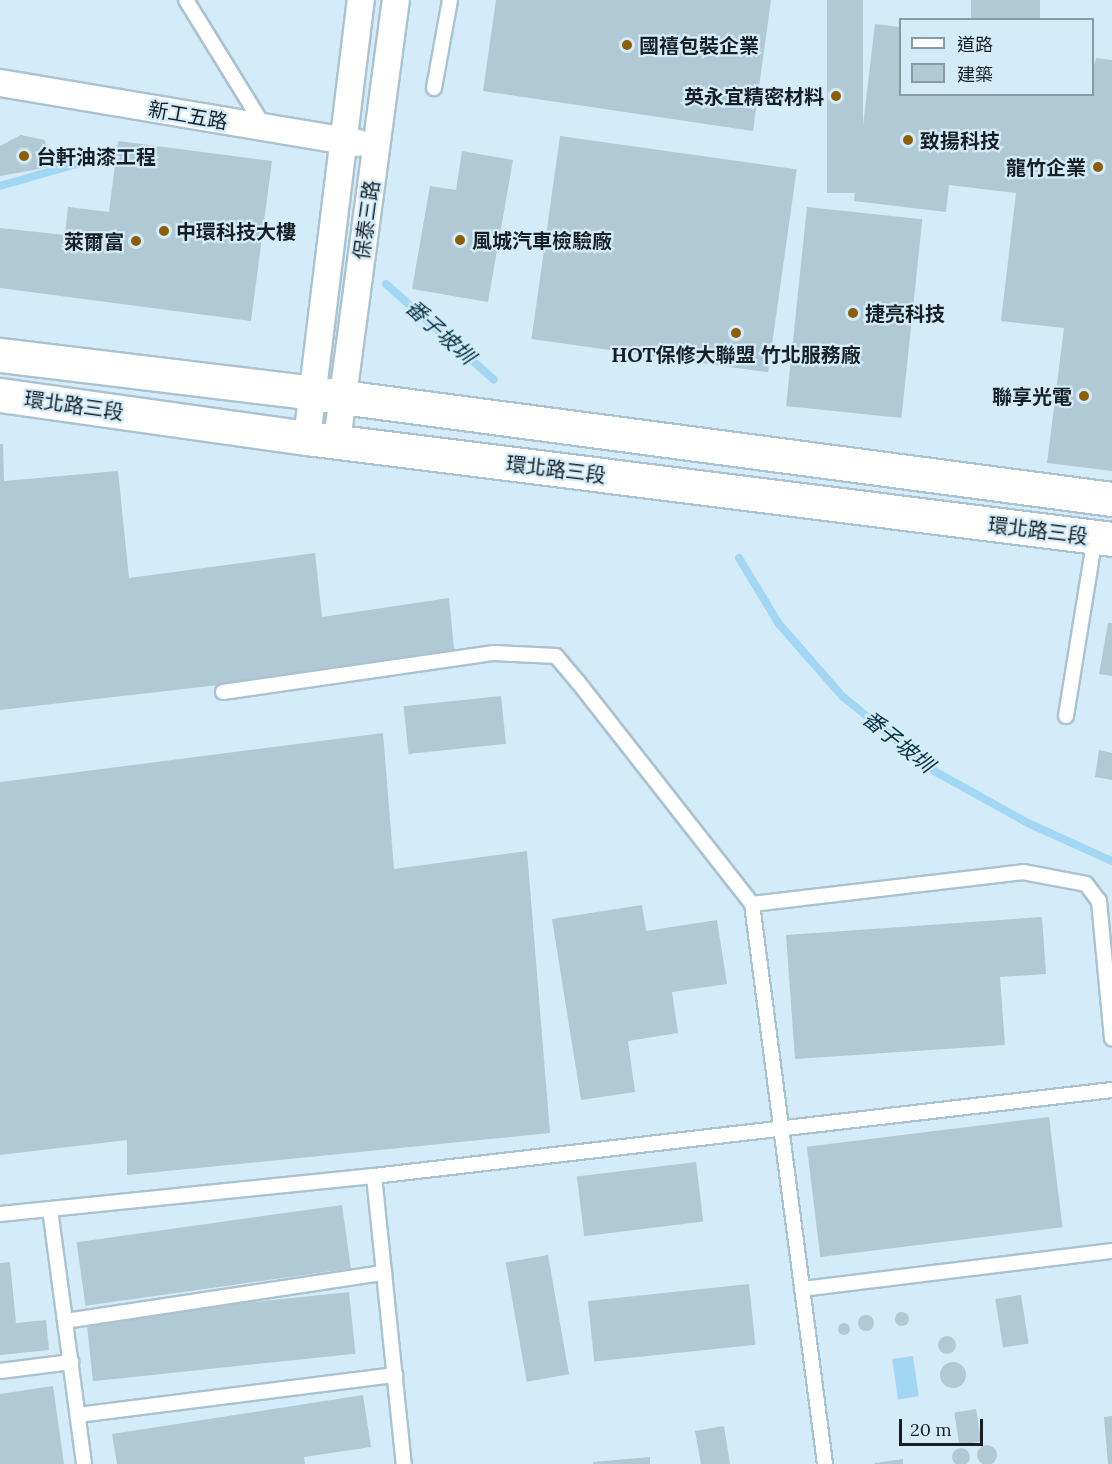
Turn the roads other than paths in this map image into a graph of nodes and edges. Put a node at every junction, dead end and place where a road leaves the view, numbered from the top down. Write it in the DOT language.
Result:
graph roads {
  1 [pos="186,0"];
  2 [pos="361,0"];
  3 [pos="396,0"];
  4 [pos="450,0"];
  5 [pos="0,83"];
  6 [pos="434,88"];
  7 [pos="266,129"];
  8 [pos="342,141"];
  9 [pos="376,145"];
  10 [pos="0,355"];
  11 [pos="327,394"];
  12 [pos="0,395"];
  13 [pos="322,440"];
  14 [pos="1112,499"];
  15 [pos="1103,538"];
  16 [pos="223,692"];
  17 [pos="1066,716"];
  18 [pos="752,904"];
  19 [pos="1112,1038"];
  20 [pos="1112,1090"];
  21 [pos="779,1127"];
  22 [pos="374,1176"];
  23 [pos="51,1209"];
  24 [pos="0,1215"];
  25 [pos="1112,1251"];
  26 [pos="384,1273"];
  27 [pos="802,1289"];
  28 [pos="65,1322"];
  29 [pos="71,1362"];
  30 [pos="0,1371"];
  31 [pos="395,1375"];
  32 [pos="78,1415"];
  33 [pos="84,1464"];
  34 [pos="404,1464"];
  35 [pos="825,1464"];
  1 -- 7 [label="lane"];
  2 -- 8 [label="street, 保泰三路"];
  3 -- 9 [label="street, 保泰三路"];
  4 -- 6 [label="lane"];
  5 -- 7 [label="street, 新工五路"];
  7 -- 8 [label="street, 新工五路"];
  8 -- 9 [label="street, 新工五路"];
  8 -- 11 [label="street, 保泰三路"];
  9 -- 11 [label="street, 保泰三路"];
  10 -- 11 [label="street, 環北路三段"];
  11 -- 13 [label="street, 保泰三路"];
  11 -- 14 [label="street, 環北路三段"];
  12 -- 13 [label="street, 環北路三段"];
  13 -- 15 [label="street, 環北路三段"];
  15 -- 17 [label="lane"];
  16 -- 18 [label="lane"];
  18 -- 19 [label="lane"];
  18 -- 21 [label="lane"];
  20 -- 21 [label="lane"];
  21 -- 22 [label="lane"];
  21 -- 27 [label="lane"];
  22 -- 23 [label="lane"];
  22 -- 26 [label="lane"];
  23 -- 24 [label="lane"];
  23 -- 28 [label="lane"];
  25 -- 27 [label="lane"];
  26 -- 28 [label="lane"];
  26 -- 31 [label="lane"];
  27 -- 35 [label="lane"];
  28 -- 29 [label="lane"];
  29 -- 30 [label="lane"];
  29 -- 32 [label="lane"];
  31 -- 32 [label="lane"];
  31 -- 34 [label="lane"];
  32 -- 33 [label="lane"];
}
